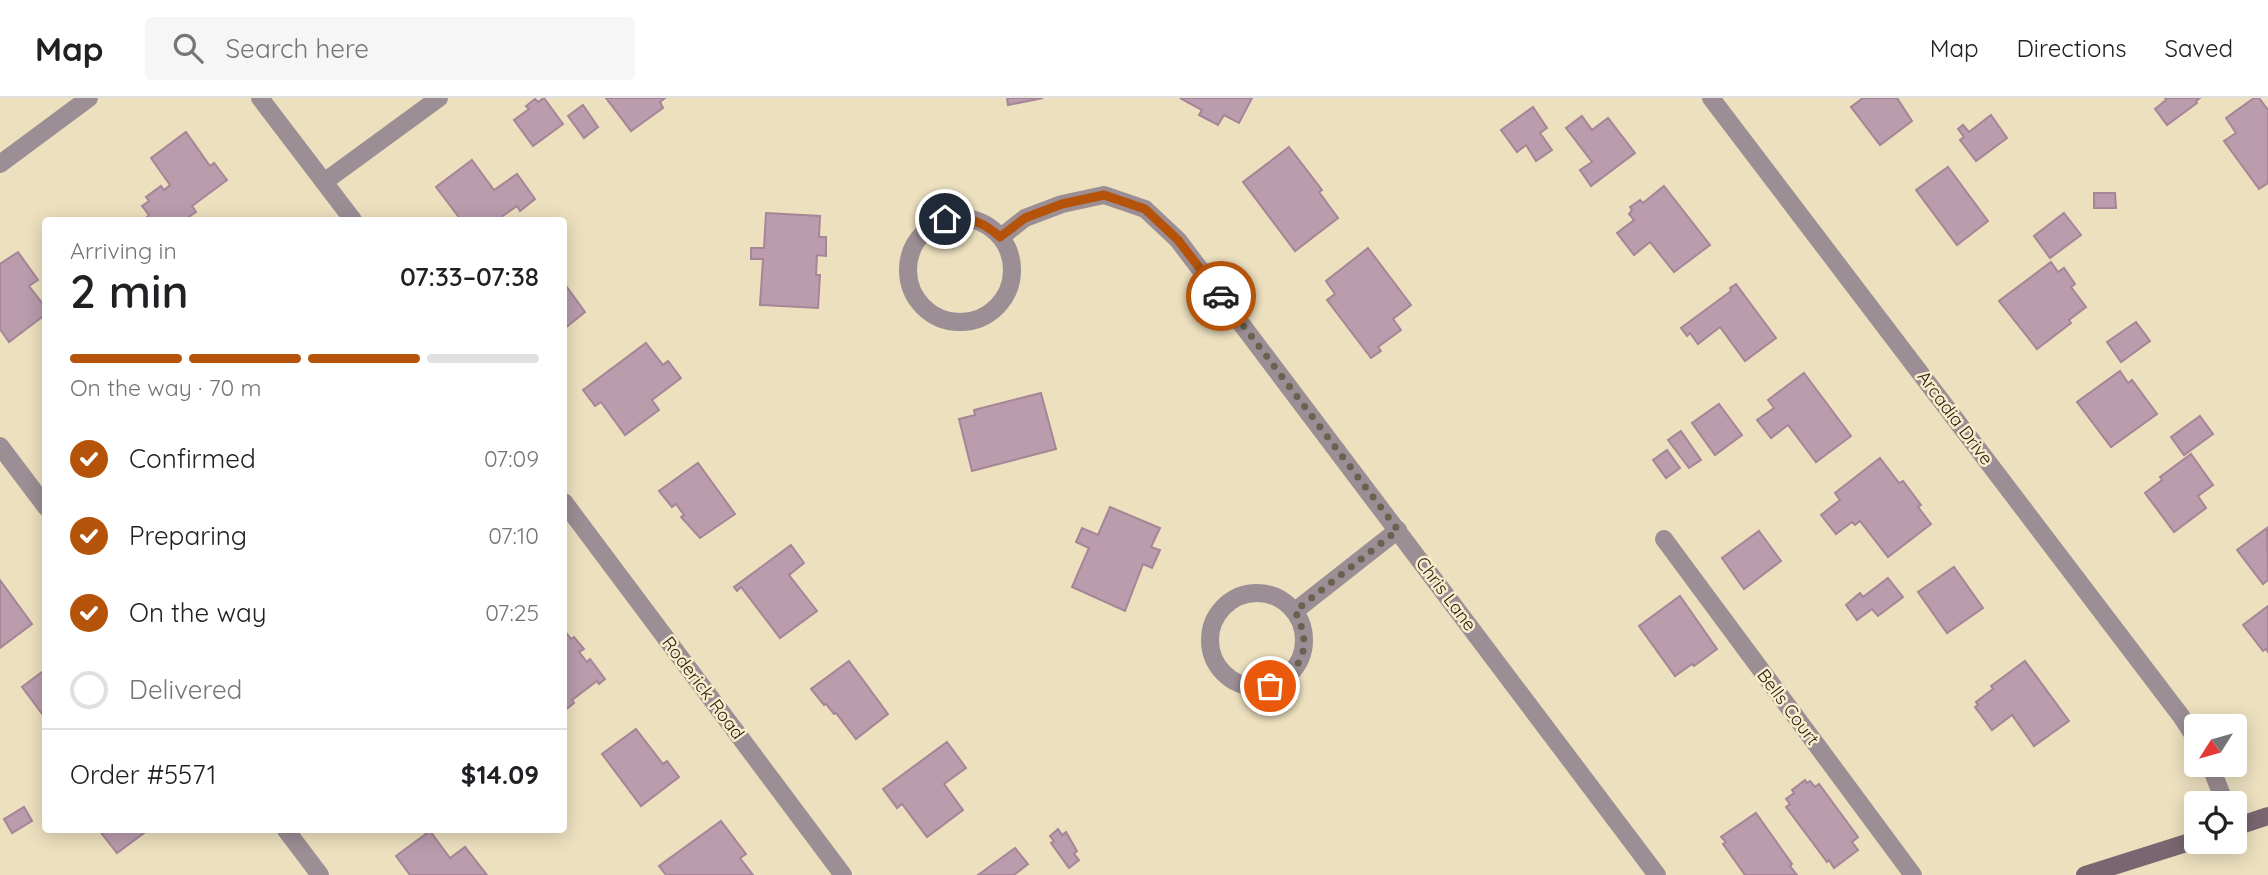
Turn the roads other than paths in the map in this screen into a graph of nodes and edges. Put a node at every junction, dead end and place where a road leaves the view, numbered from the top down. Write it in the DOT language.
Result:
graph roads {
  1 [pos="89,98"];
  2 [pos="260,98"];
  3 [pos="439,98"];
  4 [pos="1711,98"];
  5 [pos="0,164"];
  6 [pos="324,182"];
  7 [pos="351,217"];
  8 [pos="1000,237"];
  9 [pos="0,446"];
  10 [pos="42,502"];
  11 [pos="567,506"];
  12 [pos="1398,530"];
  13 [pos="1664,539"];
  14 [pos="1295,611"];
  15 [pos="2184,721"];
  16 [pos="2268,816"];
  17 [pos="2247,823"];
  18 [pos="288,833"];
  19 [pos="2184,843"];
  20 [pos="320,875"];
  21 [pos="843,875"];
  22 [pos="1657,875"];
  23 [pos="1913,875"];
  24 [pos="2085,875"];
  1 -- 5 [label="street"];
  2 -- 6 [label="street"];
  3 -- 6 [label="street"];
  4 -- 15 [label="street, Arcadia Drive"];
  6 -- 7 [label="street"];
  8 -- 8 [label="street"];
  8 -- 12 [label="street, Chris Lane"];
  9 -- 10 [label="street"];
  11 -- 21 [label="street, Roderick Road"];
  12 -- 14 [label="street"];
  12 -- 22 [label="street, Chris Lane"];
  13 -- 23 [label="street, Bells Court"];
  14 -- 14 [label="street"];
  16 -- 17 [label="main road"];
  18 -- 20 [label="street"];
  19 -- 24 [label="main road"];
}
